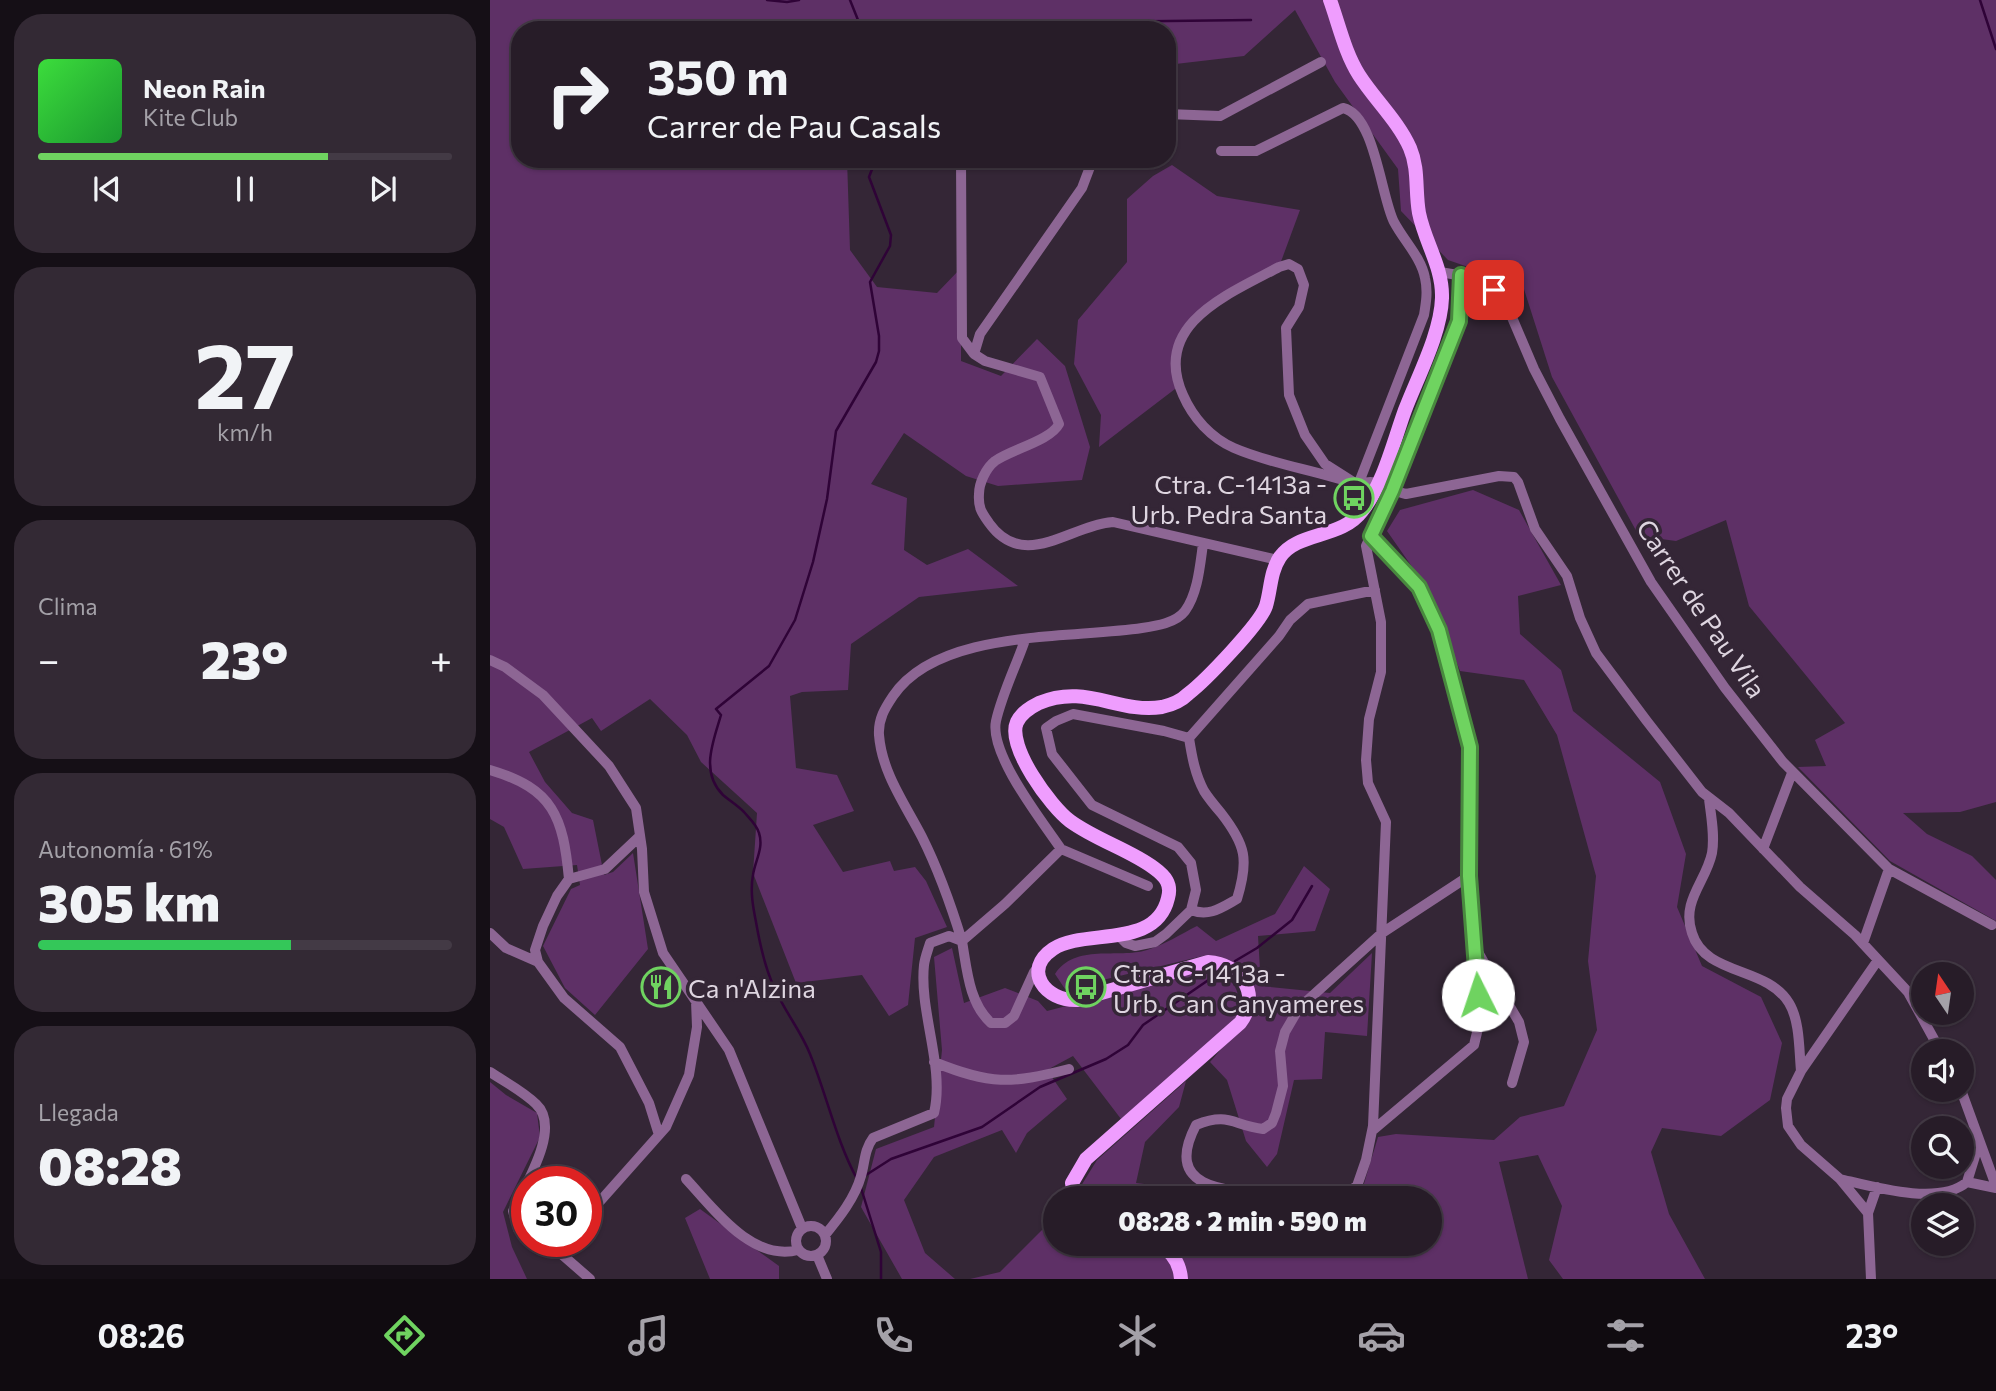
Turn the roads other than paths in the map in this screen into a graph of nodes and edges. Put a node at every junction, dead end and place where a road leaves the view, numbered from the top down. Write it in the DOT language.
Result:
graph roads {
  1 [pos="1330,0"];
  2 [pos="1321,62"];
  3 [pos="1176,114"];
  4 [pos="1221,151"];
  5 [pos="961,168"];
  6 [pos="1090,168"];
  7 [pos="1440,272"];
  8 [pos="1461,275"];
  9 [pos="974,354"];
  10 [pos="1378,482"];
  11 [pos="1357,485"];
  12 [pos="1392,491"];
  13 [pos="1366,505"];
  14 [pos="1383,510"];
  15 [pos="1371,536"];
  16 [pos="1203,544"];
  17 [pos="1278,560"];
  18 [pos="1375,590"];
  19 [pos="1025,640"];
  20 [pos="490,660"];
  21 [pos="1189,738"];
  22 [pos="490,770"];
  23 [pos="1792,773"];
  24 [pos="1709,799"];
  25 [pos="640,836"];
  26 [pos="1060,849"];
  27 [pos="1763,849"];
  28 [pos="1889,869"];
  29 [pos="1469,876"];
  30 [pos="569,879"];
  31 [pos="1148,886"];
  32 [pos="1191,910"];
  33 [pos="1992,925"];
  34 [pos="490,933"];
  35 [pos="1382,933"];
  36 [pos="1119,936"];
  37 [pos="962,941"];
  38 [pos="1863,943"];
  39 [pos="1474,945"];
  40 [pos="1878,960"];
  41 [pos="538,962"];
  42 [pos="1039,967"];
  43 [pos="1046,989"];
  44 [pos="1024,993"];
  45 [pos="696,1001"];
  46 [pos="1934,1039"];
  47 [pos="934,1062"];
  48 [pos="1069,1069"];
  49 [pos="1801,1071"];
  50 [pos="490,1072"];
  51 [pos="1512,1083"];
  52 [pos="1965,1102"];
  53 [pos="1372,1131"];
  54 [pos="659,1135"];
  55 [pos="1979,1143"];
  56 [pos="534,1166"];
  57 [pos="686,1179"];
  58 [pos="1840,1180"];
  59 [pos="1967,1182"];
  60 [pos="1073,1186"];
  61 [pos="1877,1187"];
  62 [pos="1996,1187"];
  63 [pos="602,1199"];
  64 [pos="1868,1213"];
  65 [pos="802,1228"];
  66 [pos="825,1235"];
  67 [pos="798,1250"];
  68 [pos="817,1255"];
  69 [pos="1172,1256"];
  70 [pos="565,1257"];
  71 [pos="590,1279"];
  72 [pos="827,1279"];
  73 [pos="1181,1279"];
  74 [pos="1871,1279"];
  1 -- 7 [label="main road"];
  2 -- 3 [label="street"];
  4 -- 11 [label="street"];
  5 -- 9 [label="street"];
  6 -- 9 [label="street"];
  7 -- 8 [label="street, Carrer de Pau Vila"];
  7 -- 10 [label="main road"];
  8 -- 12 [label="street"];
  8 -- 23 [label="street, Carrer de Pau Vila"];
  9 -- 16 [label="street"];
  10 -- 11 [label="street"];
  10 -- 12 [label="street"];
  10 -- 13 [label="main road"];
  11 -- 11 [label="street"];
  11 -- 13 [label="street"];
  12 -- 14 [label="street"];
  12 -- 24 [label="street"];
  13 -- 14 [label="street"];
  13 -- 17 [label="main road"];
  14 -- 15 [label="street"];
  15 -- 18 [label="street"];
  15 -- 29 [label="street"];
  16 -- 17 [label="street"];
  16 -- 19 [label="street"];
  17 -- 36 [label="main road"];
  18 -- 21 [label="street"];
  18 -- 35 [label="street"];
  19 -- 26 [label="street"];
  19 -- 37 [label="street"];
  20 -- 25 [label="street"];
  21 -- 32 [label="street"];
  21 -- 32 [label="street"];
  22 -- 30 [label="street"];
  23 -- 27 [label="street"];
  23 -- 28 [label="street, Carrer de Pau Vila"];
  24 -- 27 [label="street"];
  24 -- 49 [label="street"];
  25 -- 30 [label="street"];
  25 -- 45 [label="street"];
  26 -- 31 [label="street"];
  26 -- 37 [label="street"];
  27 -- 38 [label="street"];
  28 -- 33 [label="street, Carrer de Pau Vila"];
  28 -- 38 [label="street"];
  29 -- 35 [label="street"];
  29 -- 39 [label="street"];
  30 -- 41 [label="street"];
  32 -- 36 [label="street"];
  34 -- 41 [label="street"];
  35 -- 53 [label="street"];
  35 -- 53 [label="street"];
  36 -- 42 [label="main road"];
  37 -- 44 [label="street"];
  37 -- 47 [label="street"];
  38 -- 40 [label="street"];
  39 -- 51 [label="street"];
  39 -- 53 [label="street"];
  40 -- 46 [label="street"];
  40 -- 49 [label="street"];
  41 -- 54 [label="street"];
  42 -- 43 [label="main road"];
  42 -- 44 [label="street"];
  43 -- 44 [label="street"];
  43 -- 60 [label="main road"];
  45 -- 54 [label="street"];
  45 -- 65 [label="street"];
  47 -- 48 [label="street"];
  47 -- 66 [label="street"];
  49 -- 58 [label="street"];
  50 -- 56 [label="street"];
  52 -- 55 [label="street"];
  54 -- 63 [label="street"];
  55 -- 59 [label="street"];
  55 -- 62 [label="street"];
  57 -- 67 [label="street"];
  58 -- 61 [label="street"];
  58 -- 64 [label="street"];
  59 -- 61 [label="street"];
  59 -- 62 [label="street"];
  61 -- 64 [label="street"];
  64 -- 74 [label="street"];
  65 -- 66 [label="street"];
  65 -- 67 [label="street"];
  66 -- 68 [label="street"];
  67 -- 68 [label="street"];
  68 -- 72 [label="street"];
  69 -- 73 [label="main road"];
  70 -- 71 [label="street"];
}
